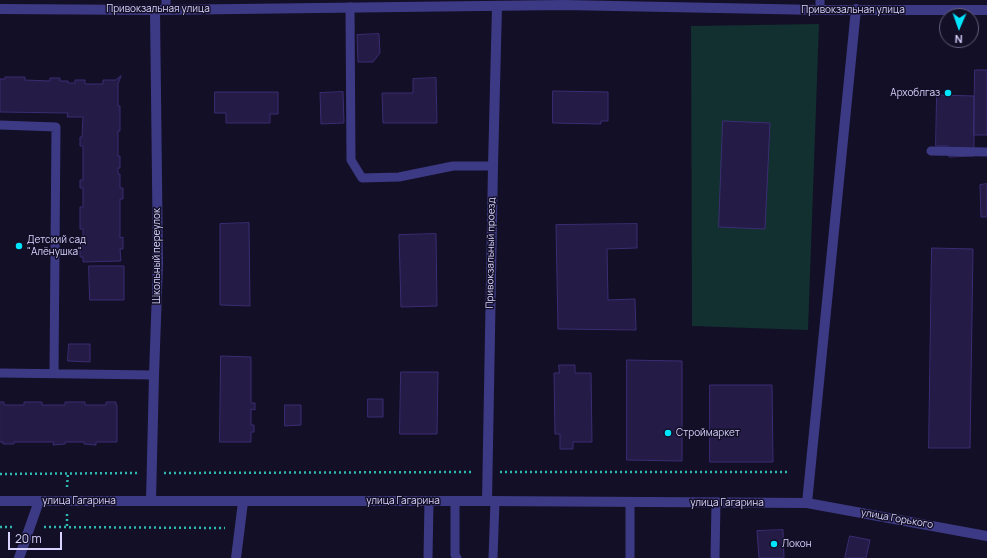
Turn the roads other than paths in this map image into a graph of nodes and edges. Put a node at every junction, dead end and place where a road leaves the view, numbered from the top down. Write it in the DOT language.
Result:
graph roads {
  1 [pos="166,5"];
  2 [pos="820,5"];
  3 [pos="497,6"];
  4 [pos="350,7"];
  5 [pos="0,9"];
  6 [pos="856,9"];
  7 [pos="155,10"];
  8 [pos="987,10"];
  9 [pos="0,125"];
  10 [pos="931,151"];
  11 [pos="987,152"];
  12 [pos="493,166"];
  13 [pos="54,372"];
  14 [pos="0,373"];
  15 [pos="154,375"];
  16 [pos="0,501"];
  17 [pos="151,501"];
  18 [pos="429,501"];
  19 [pos="455,501"];
  20 [pos="491,501"];
  21 [pos="39,502"];
  22 [pos="243,502"];
  23 [pos="630,502"];
  24 [pos="716,502"];
  25 [pos="807,503"];
  26 [pos="987,536"];
  27 [pos="19,558"];
  28 [pos="236,558"];
  29 [pos="428,558"];
  30 [pos="457,558"];
  31 [pos="493,558"];
  32 [pos="630,558"];
  33 [pos="715,558"];
  1 -- 4 [label="street, Привокзальная улица"];
  1 -- 7 [label="street, Привокзальная улица"];
  2 -- 3 [label="street, Привокзальная улица"];
  2 -- 6 [label="street, Привокзальная улица"];
  3 -- 4 [label="street, Привокзальная улица"];
  3 -- 12 [label="street, Привокзальный проезд"];
  4 -- 12 [label="lane"];
  5 -- 7 [label="street, Привокзальная улица"];
  6 -- 8 [label="street, Привокзальная улица"];
  6 -- 25 [label="street"];
  7 -- 15 [label="street, Школьный переулок"];
  9 -- 13 [label="lane"];
  10 -- 11 [label="lane"];
  12 -- 20 [label="street, Привокзальный проезд"];
  13 -- 14 [label="lane"];
  13 -- 15 [label="lane"];
  15 -- 17 [label="street, Школьный переулок"];
  16 -- 21 [label="street, улица Гагарина"];
  17 -- 21 [label="street, улица Гагарина"];
  17 -- 22 [label="street, улица Гагарина"];
  18 -- 19 [label="street, улица Гагарина"];
  18 -- 22 [label="street, улица Гагарина"];
  18 -- 29 [label="lane"];
  19 -- 20 [label="street, улица Гагарина"];
  19 -- 30 [label="lane"];
  20 -- 23 [label="street, улица Гагарина"];
  20 -- 31 [label="lane"];
  21 -- 27 [label="street"];
  22 -- 28 [label="street"];
  23 -- 24 [label="street, улица Гагарина"];
  23 -- 32 [label="lane"];
  24 -- 25 [label="street, улица Гагарина"];
  24 -- 33 [label="lane"];
  25 -- 26 [label="street, улица Горького"];
}
